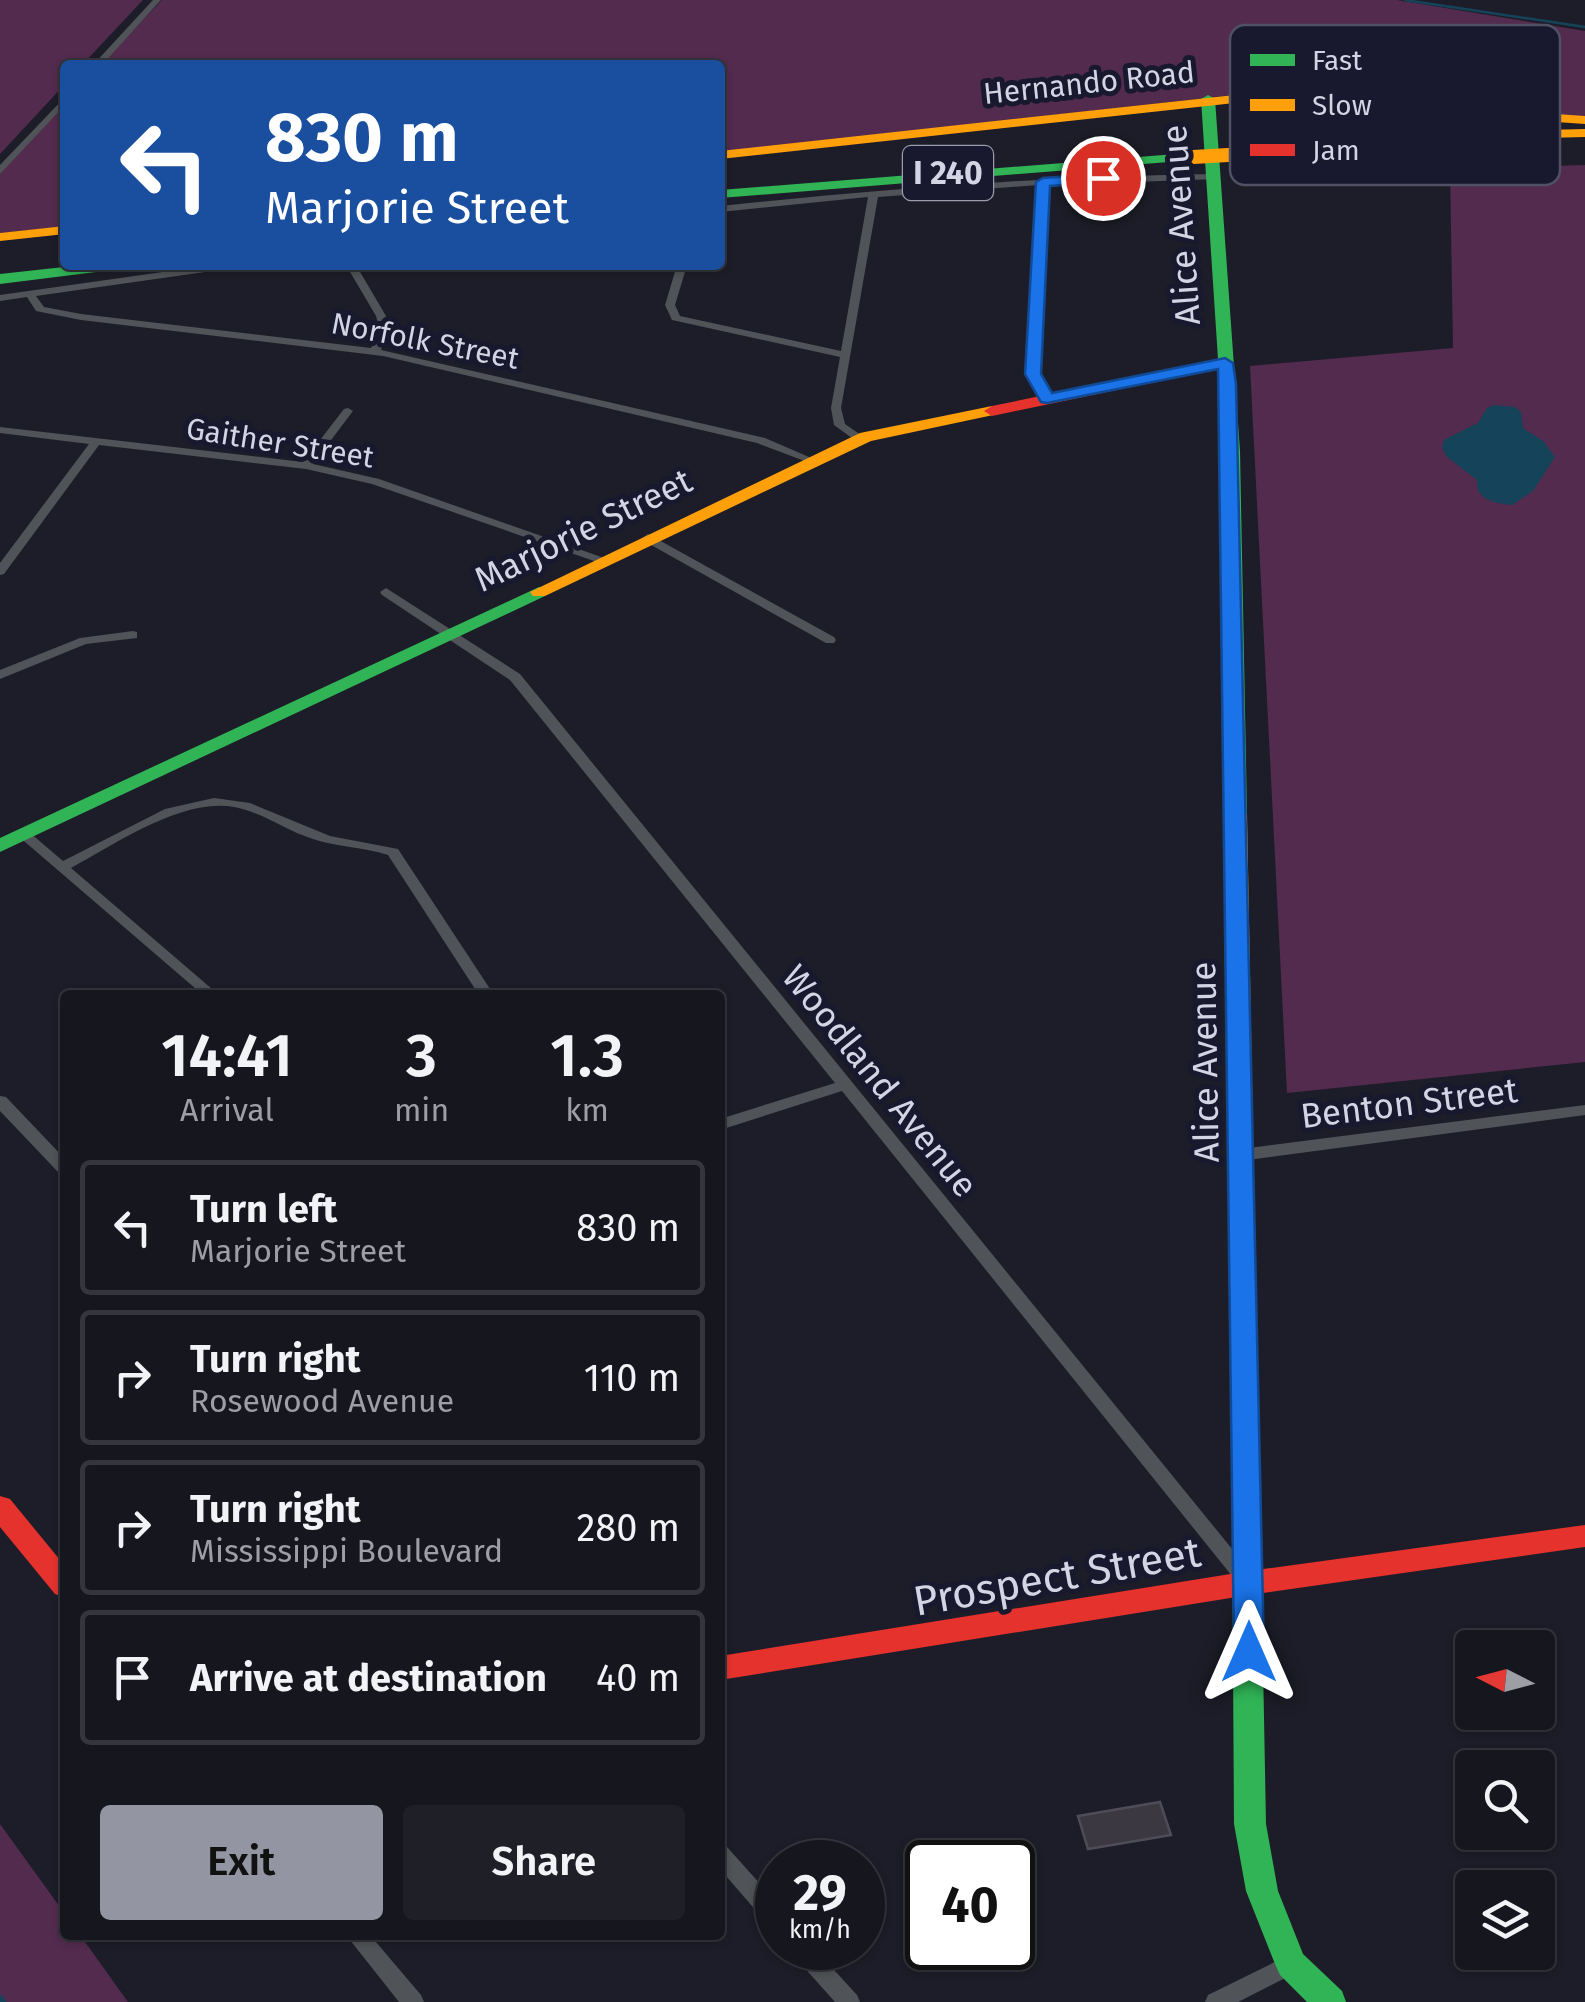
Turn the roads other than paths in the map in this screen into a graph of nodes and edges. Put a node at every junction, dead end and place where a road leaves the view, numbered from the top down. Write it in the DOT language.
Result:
graph roads {
  1 [pos="157,0"];
  2 [pos="103,60"];
  3 [pos="1230,98"];
  4 [pos="1208,99"];
  5 [pos="60,105"];
  6 [pos="1560,118"];
  7 [pos="1585,120"];
  8 [pos="1585,133"];
  9 [pos="1560,134"];
  10 [pos="1560,144"];
  11 [pos="1585,144"];
  12 [pos="1230,149"];
  13 [pos="1176,152"];
  14 [pos="725,154"];
  15 [pos="0,171"];
  16 [pos="1214,176"];
  17 [pos="725,181"];
  18 [pos="1043,182"];
  19 [pos="874,193"];
  20 [pos="725,194"];
  21 [pos="725,208"];
  22 [pos="60,231"];
  23 [pos="0,237"];
  24 [pos="60,258"];
  25 [pos="0,264"];
  26 [pos="77,270"];
  27 [pos="198,270"];
  28 [pos="354,270"];
  29 [pos="681,270"];
  30 [pos="0,279"];
  31 [pos="30,294"];
  32 [pos="0,298"];
  33 [pos="374,352"];
  34 [pos="845,355"];
  35 [pos="1225,363"];
  36 [pos="1047,398"];
  37 [pos="348,411"];
  38 [pos="0,430"];
  39 [pos="860,440"];
  40 [pos="96,442"];
  41 [pos="810,460"];
  42 [pos="306,466"];
  43 [pos="648,538"];
  44 [pos="601,559"];
  45 [pos="0,571"];
  46 [pos="386,592"];
  47 [pos="449,633"];
  48 [pos="133,635"];
  49 [pos="830,640"];
  50 [pos="0,676"];
  51 [pos="24,835"];
  52 [pos="0,846"];
  53 [pos="64,866"];
  54 [pos="206,990"];
  55 [pos="484,990"];
  56 [pos="844,1084"];
  57 [pos="0,1101"];
  58 [pos="1585,1110"];
  59 [pos="725,1123"];
  60 [pos="1241,1155"];
  61 [pos="60,1164"];
  62 [pos="0,1508"];
  63 [pos="1585,1536"];
  64 [pos="60,1580"];
  65 [pos="1249,1583"];
  66 [pos="725,1667"];
  67 [pos="725,1860"];
  68 [pos="755,1894"];
  69 [pos="360,1940"];
  70 [pos="1290,1964"];
  71 [pos="821,1970"];
  72 [pos="413,2002"];
  73 [pos="849,2002"];
  74 [pos="1216,2002"];
  75 [pos="1330,2002"];
  1 -- 2 [label="street"];
  3 -- 4 [label="main road, Hernando Road"];
  4 -- 14 [label="main road, Hernando Road"];
  4 -- 16 [label="main road, Alice Avenue"];
  5 -- 15 [label="street"];
  6 -- 7 [label="main road, Hernando Road"];
  8 -- 9 [label="main road, I 240"];
  10 -- 11 [label="main road, I 240"];
  12 -- 13 [label="main road, I 240"];
  13 -- 17 [label="main road, I 240"];
  13 -- 20 [label="main road, I 240"];
  16 -- 18 [label="street"];
  16 -- 35 [label="main road, Alice Avenue"];
  18 -- 19 [label="street"];
  18 -- 36 [label="street"];
  19 -- 21 [label="street"];
  19 -- 34 [label="street"];
  22 -- 23 [label="main road"];
  24 -- 25 [label="main road"];
  26 -- 30 [label="main road"];
  27 -- 31 [label="street"];
  28 -- 33 [label="street"];
  29 -- 34 [label="street"];
  31 -- 32 [label="street"];
  31 -- 33 [label="street, Norfolk Street"];
  33 -- 41 [label="street, Norfolk Street"];
  34 -- 39 [label="street"];
  35 -- 36 [label="main road, Marjorie Street"];
  35 -- 60 [label="main road, Alice Avenue"];
  36 -- 39 [label="main road, Marjorie Street"];
  37 -- 42 [label="street"];
  38 -- 40 [label="street, Gaither Street"];
  39 -- 41 [label="main road, Marjorie Street"];
  40 -- 42 [label="street, Gaither Street"];
  40 -- 45 [label="street"];
  41 -- 43 [label="main road, Marjorie Street"];
  42 -- 44 [label="street, Gaither Street"];
  43 -- 44 [label="main road, Marjorie Street"];
  43 -- 49 [label="street"];
  44 -- 47 [label="main road, Marjorie Street"];
  46 -- 47 [label="street, Woodland Avenue"];
  47 -- 51 [label="main road, Marjorie Street"];
  47 -- 56 [label="street, Woodland Avenue"];
  48 -- 50 [label="street"];
  51 -- 52 [label="main road, Marjorie Street"];
  51 -- 53 [label="street"];
  53 -- 54 [label="street"];
  53 -- 55 [label="street"];
  56 -- 59 [label="street"];
  56 -- 65 [label="street, Woodland Avenue"];
  57 -- 61 [label="street"];
  58 -- 60 [label="street, Benton Street"];
  60 -- 65 [label="main road, Alice Avenue"];
  62 -- 64 [label="main road"];
  63 -- 65 [label="main road, Prospect Street"];
  65 -- 66 [label="main road, Prospect Street"];
  65 -- 70 [label="main road, Alice Avenue"];
  67 -- 68 [label="street"];
  69 -- 72 [label="street"];
  70 -- 74 [label="street"];
  70 -- 75 [label="main road, Alice Avenue"];
  71 -- 73 [label="street"];
}
